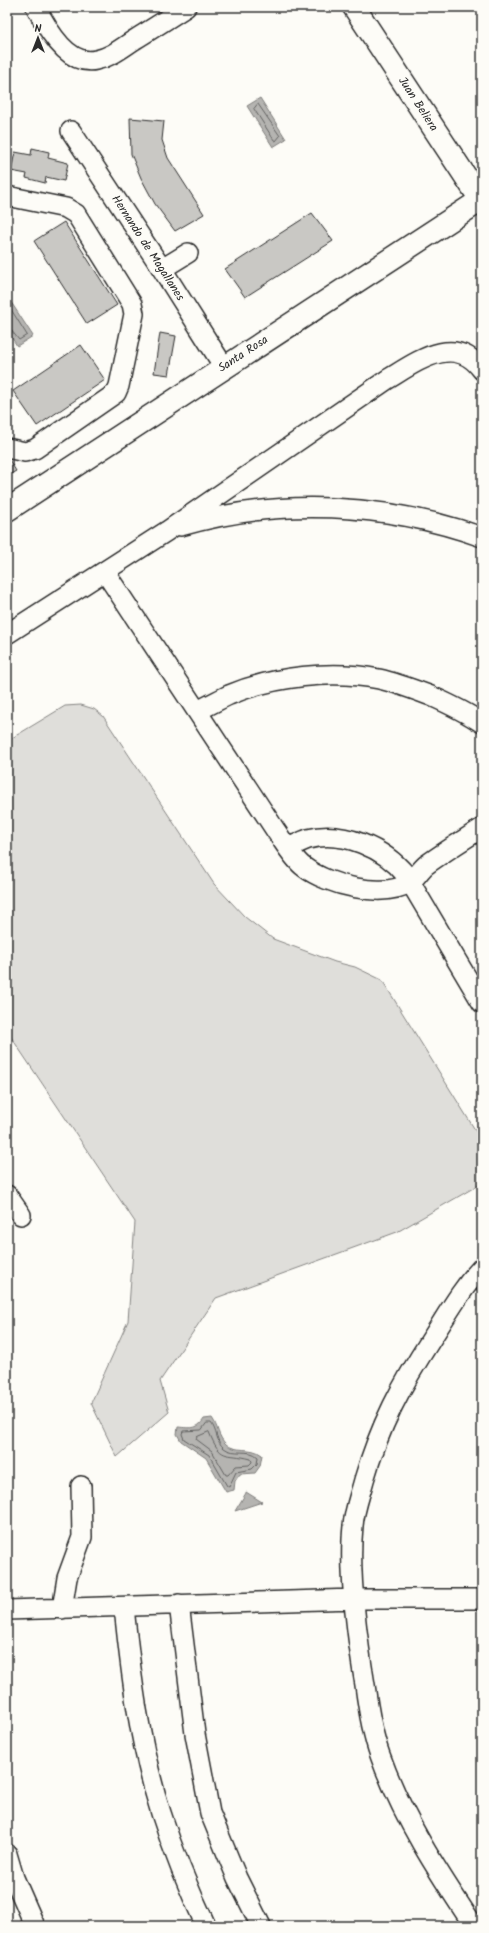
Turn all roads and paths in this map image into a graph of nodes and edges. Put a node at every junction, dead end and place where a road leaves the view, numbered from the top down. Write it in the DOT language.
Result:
graph roads {
  1 [pos="36,7"];
  2 [pos="186,7"];
  3 [pos="354,7"];
  4 [pos="71,131"];
  5 [pos="7,196"];
  6 [pos="481,201"];
  7 [pos="188,252"];
  8 [pos="162,269"];
  9 [pos="224,367"];
  10 [pos="482,370"];
  11 [pos="7,448"];
  12 [pos="7,510"];
  13 [pos="167,531"];
  14 [pos="482,537"];
  15 [pos="105,572"];
  16 [pos="7,634"];
  17 [pos="197,711"];
  18 [pos="482,724"];
  19 [pos="482,828"];
  20 [pos="288,848"];
  21 [pos="410,882"];
  22 [pos="482,1003"];
  23 [pos="7,1194"];
  24 [pos="21,1215"];
  25 [pos="482,1267"];
  26 [pos="81,1486"];
  27 [pos="354,1599"];
  28 [pos="482,1599"];
  29 [pos="179,1604"];
  30 [pos="124,1607"];
  31 [pos="62,1609"];
  32 [pos="7,1610"];
  33 [pos="7,1854"];
  34 [pos="474,1923"];
  35 [pos="35,1926"];
  36 [pos="206,1926"];
  37 [pos="261,1926"];
  1 -- 2 [label="street"];
  3 -- 6 [label="street, Juan Beliera"];
  4 -- 8 [label="street, Hernando de Magallanes"];
  5 -- 11 [label="street"];
  6 -- 9 [label="street, Santa Rosa"];
  7 -- 8 [label="street"];
  8 -- 9 [label="street, Hernando de Magallanes"];
  9 -- 12 [label="street, Santa Rosa"];
  10 -- 13 [label="street"];
  13 -- 14 [label="street"];
  13 -- 15 [label="street"];
  15 -- 16 [label="street"];
  15 -- 17 [label="street"];
  17 -- 18 [label="street"];
  17 -- 20 [label="street"];
  19 -- 21 [label="street"];
  20 -- 21 [label="street"];
  20 -- 21 [label="street"];
  21 -- 22 [label="street"];
  23 -- 24 [label="street"];
  25 -- 27 [label="street"];
  26 -- 31 [label="street"];
  27 -- 28 [label="street"];
  27 -- 29 [label="street"];
  27 -- 34 [label="street"];
  29 -- 30 [label="street"];
  29 -- 37 [label="street"];
  30 -- 31 [label="street"];
  30 -- 36 [label="street"];
  31 -- 32 [label="street"];
  33 -- 35 [label="street"];
}
